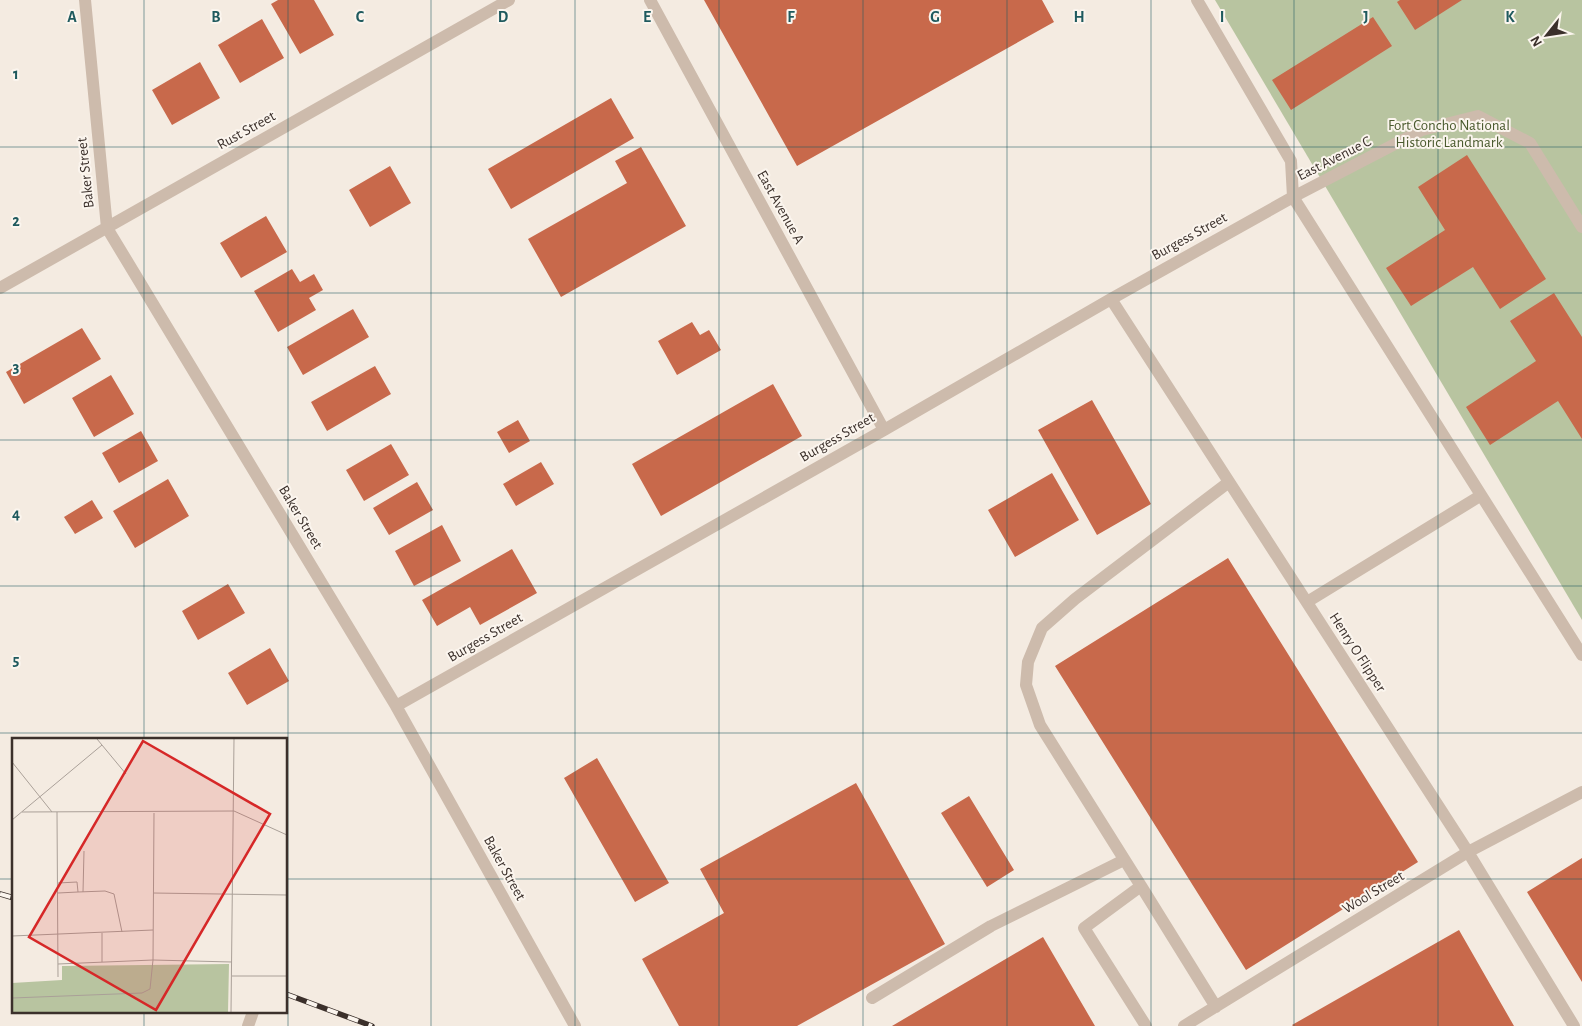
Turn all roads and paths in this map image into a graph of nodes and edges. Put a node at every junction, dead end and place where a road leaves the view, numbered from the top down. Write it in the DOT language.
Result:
graph roads {
  1 [pos="84,0"];
  2 [pos="509,0"];
  3 [pos="650,0"];
  4 [pos="1197,0"];
  5 [pos="1293,197"];
  6 [pos="1582,227"];
  7 [pos="107,228"];
  8 [pos="0,288"];
  9 [pos="1111,299"];
  10 [pos="884,430"];
  11 [pos="1229,482"];
  12 [pos="1480,496"];
  13 [pos="1306,602"];
  14 [pos="1582,655"];
  15 [pos="396,706"];
  16 [pos="1582,792"];
  17 [pos="1468,852"];
  18 [pos="1124,860"];
  19 [pos="1141,886"];
  20 [pos="872,998"];
  21 [pos="1216,1007"];
  22 [pos="252,1014"];
  23 [pos="248,1026"];
  24 [pos="575,1026"];
  25 [pos="1146,1026"];
  26 [pos="1184,1026"];
  27 [pos="1574,1026"];
  1 -- 7 [label="street, Baker Street"];
  2 -- 7 [label="street, Rust Street"];
  3 -- 10 [label="street, East Avenue A"];
  4 -- 5 [label="street, East Avenue C"];
  5 -- 6 [label="street, East Avenue C"];
  5 -- 9 [label="street, Burgess Street"];
  5 -- 12 [label="street"];
  7 -- 8 [label="street, Rust Street"];
  7 -- 15 [label="street, Baker Street"];
  9 -- 10 [label="street, Burgess Street"];
  9 -- 11 [label="street, Henry O Flipper"];
  10 -- 15 [label="street, Burgess Street"];
  11 -- 13 [label="street, Henry O Flipper"];
  11 -- 18 [label="street"];
  12 -- 13 [label="street"];
  12 -- 14 [label="street"];
  13 -- 17 [label="street, Henry O Flipper"];
  15 -- 24 [label="street, Baker Street"];
  16 -- 17 [label="street, Wool Street"];
  17 -- 21 [label="street, Wool Street"];
  17 -- 27 [label="street, Henry O Flipper"];
  18 -- 19 [label="street"];
  18 -- 20 [label="street"];
  19 -- 21 [label="street"];
  19 -- 25 [label="street"];
  21 -- 26 [label="street, Wool Street"];
  22 -- 23 [label="street"];
}
